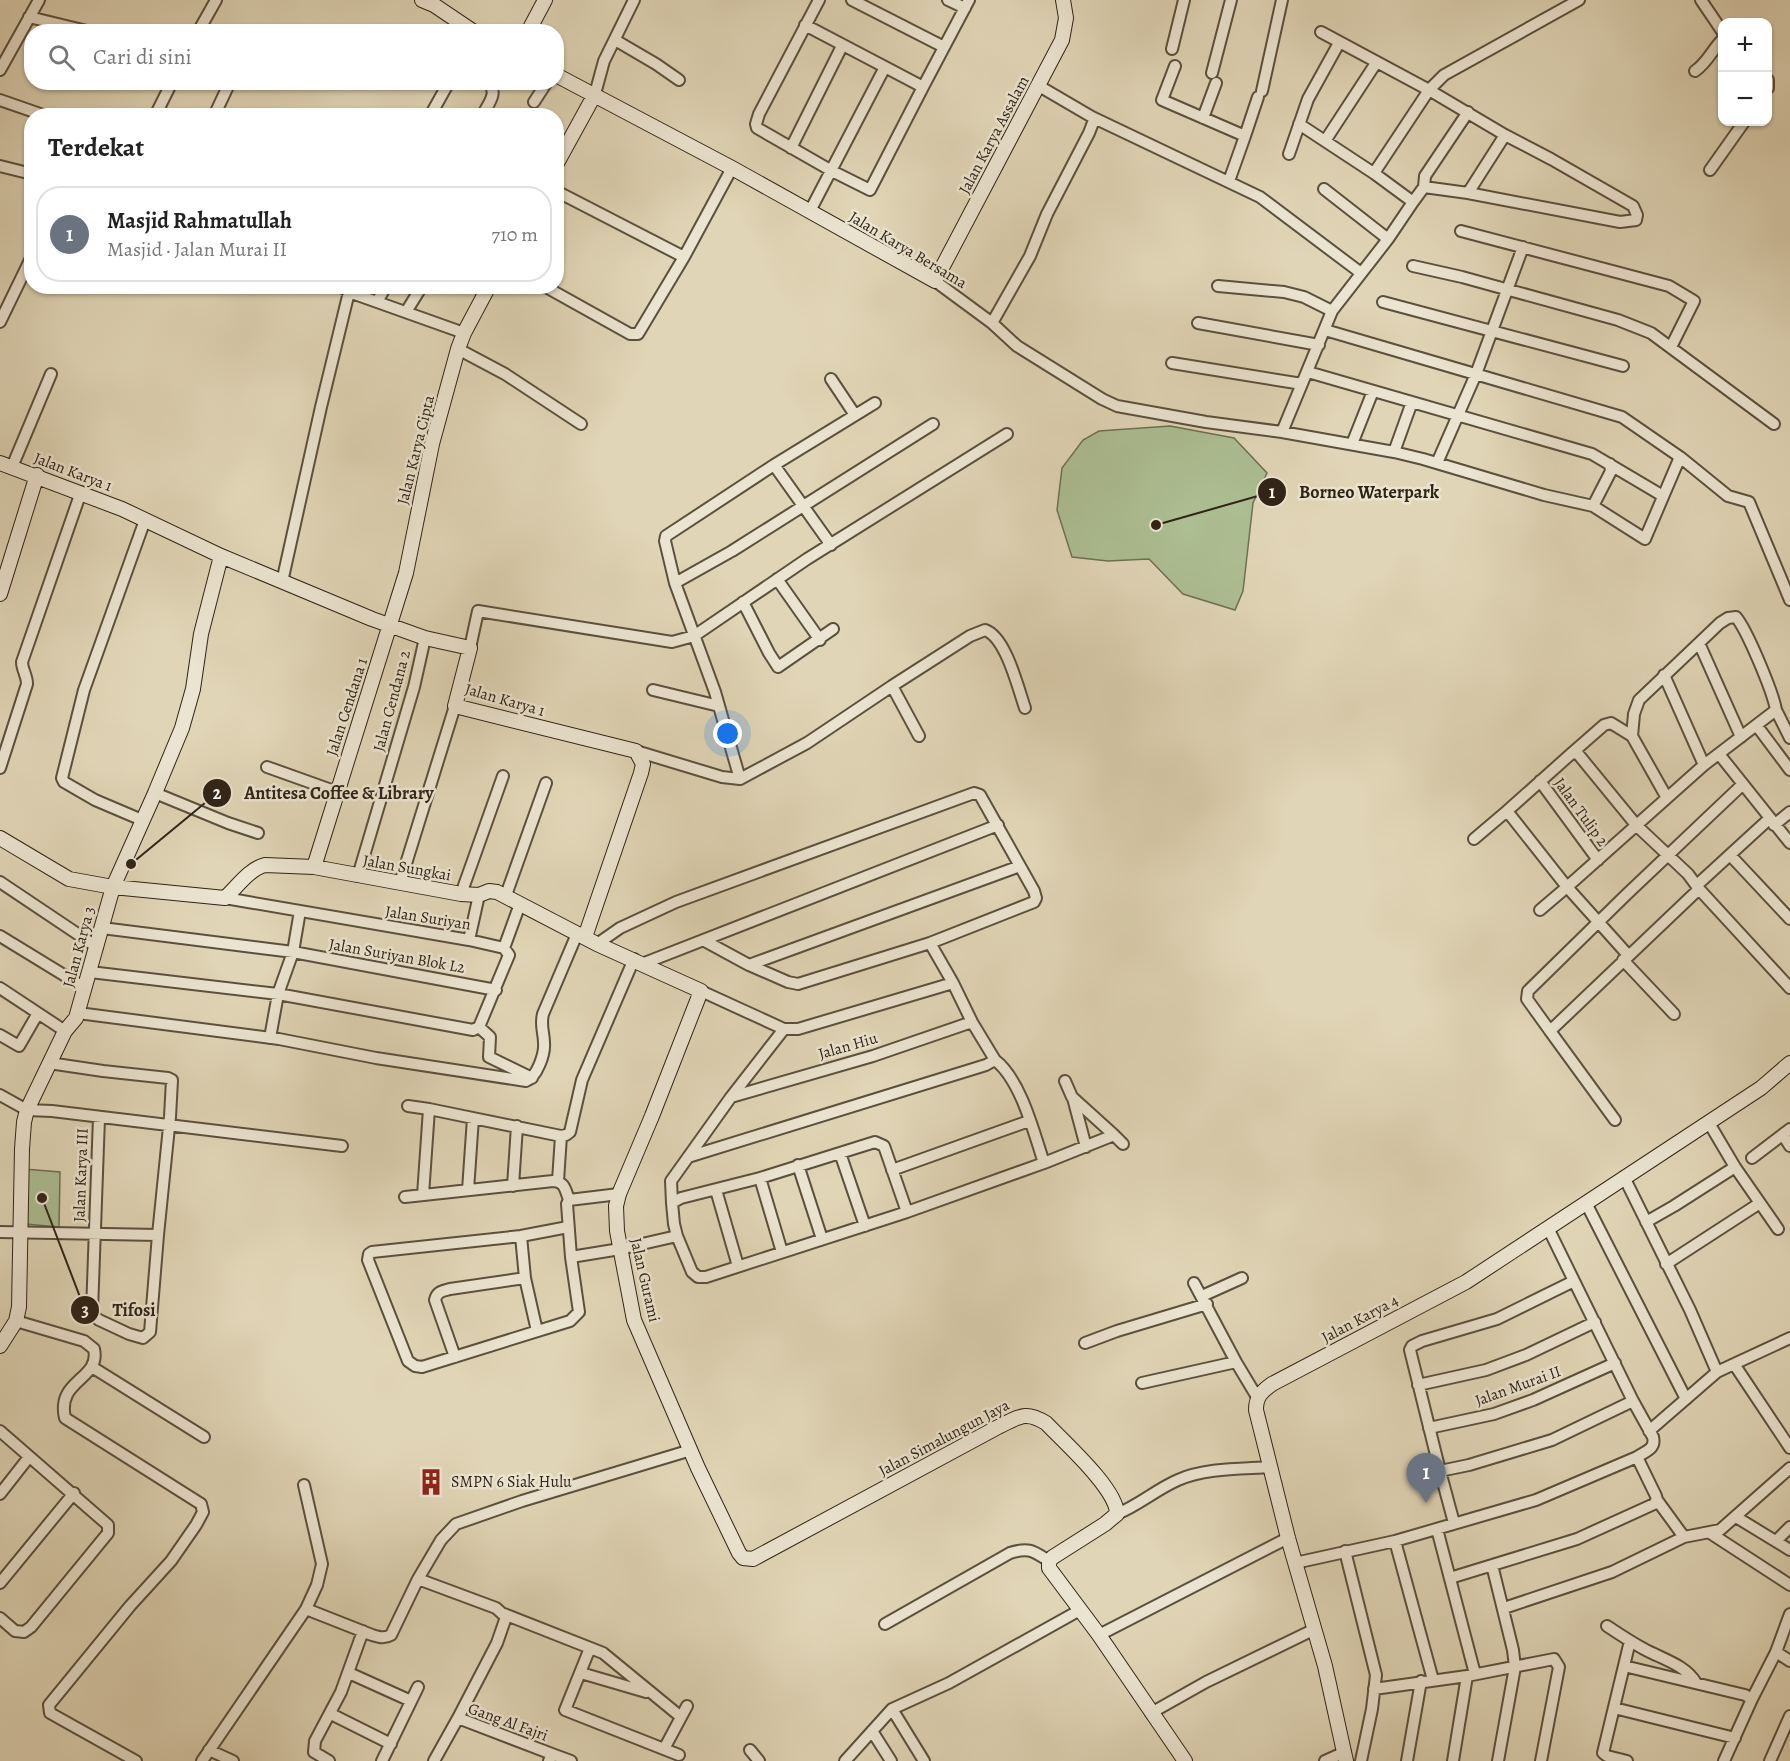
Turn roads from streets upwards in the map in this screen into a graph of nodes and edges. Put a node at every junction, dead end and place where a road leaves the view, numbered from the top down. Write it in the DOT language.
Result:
graph roads {
  1 [pos="39,0"];
  2 [pos="216,0"];
  3 [pos="422,0"];
  4 [pos="545,0"];
  5 [pos="634,0"];
  6 [pos="819,0"];
  7 [pos="852,0"];
  8 [pos="948,0"];
  9 [pos="1063,0"];
  10 [pos="1184,0"];
  11 [pos="1231,0"];
  12 [pos="1282,0"];
  13 [pos="1579,0"];
  14 [pos="1701,0"];
  15 [pos="967,4"];
  16 [pos="29,17"];
  17 [pos="25,24"];
  18 [pos="58,24"];
  19 [pos="202,24"];
  20 [pos="462,24"];
  21 [pos="532,24"];
  22 [pos="1718,25"];
  23 [pos="24,26"];
  24 [pos="805,26"];
  25 [pos="1321,32"];
  26 [pos="615,40"];
  27 [pos="1339,43"];
  28 [pos="1718,45"];
  29 [pos="842,46"];
  30 [pos="944,47"];
  31 [pos="1172,49"];
  32 [pos="1376,63"];
  33 [pos="1174,66"];
  34 [pos="885,67"];
  35 [pos="0,70"];
  36 [pos="1695,71"];
  37 [pos="564,79"];
  38 [pos="680,81"];
  39 [pos="1040,86"];
  40 [pos="923,87"];
  41 [pos="168,90"];
  42 [pos="226,90"];
  43 [pos="445,90"];
  44 [pos="494,90"];
  45 [pos="542,90"];
  46 [pos="1429,90"];
  47 [pos="595,94"];
  48 [pos="0,100"];
  49 [pos="534,102"];
  50 [pos="24,108"];
  51 [pos="159,108"];
  52 [pos="218,108"];
  53 [pos="434,108"];
  54 [pos="486,108"];
  55 [pos="1468,112"];
  56 [pos="1092,117"];
  57 [pos="1203,118"];
  58 [pos="1299,124"];
  59 [pos="1741,126"];
  60 [pos="1504,135"];
  61 [pos="1245,136"];
  62 [pos="1325,141"];
  63 [pos="791,148"];
  64 [pos="564,150"];
  65 [pos="1289,154"];
  66 [pos="0,166"];
  67 [pos="732,168"];
  68 [pos="1710,170"];
  69 [pos="832,171"];
  70 [pos="24,172"];
  71 [pos="1374,173"];
  72 [pos="1229,182"];
  73 [pos="1424,187"];
  74 [pos="1324,189"];
  75 [pos="1468,193"];
  76 [pos="564,195"];
  77 [pos="1413,202"];
  78 [pos="810,211"];
  79 [pos="1461,231"];
  80 [pos="1388,239"];
  81 [pos="1523,247"];
  82 [pos="684,256"];
  83 [pos="1413,266"];
  84 [pos="24,272"];
  85 [pos="1362,273"];
  86 [pos="935,281"];
  87 [pos="1218,286"];
  88 [pos="1507,289"];
  89 [pos="344,294"];
  90 [pos="357,294"];
  91 [pos="382,294"];
  92 [pos="417,294"];
  93 [pos="485,294"];
  94 [pos="559,294"];
  95 [pos="377,302"];
  96 [pos="1383,302"];
  97 [pos="1332,311"];
  98 [pos="406,312"];
  99 [pos="0,322"];
  100 [pos="1198,322"];
  101 [pos="992,323"];
  102 [pos="1325,330"];
  103 [pos="1492,331"];
  104 [pos="464,333"];
  105 [pos="1319,345"];
  106 [pos="1671,347"];
  107 [pos="458,348"];
  108 [pos="1172,363"];
  109 [pos="1623,366"];
  110 [pos="1308,372"];
  111 [pos="51,374"];
  112 [pos="1476,374"];
  113 [pos="831,379"];
  114 [pos="1302,384"];
  115 [pos="1373,391"];
  116 [pos="1412,402"];
  117 [pos="875,403"];
  118 [pos="855,415"];
  119 [pos="1458,415"];
  120 [pos="581,424"];
  121 [pos="933,424"];
  122 [pos="1774,424"];
  123 [pos="1282,432"];
  124 [pos="1007,434"];
  125 [pos="1352,444"];
  126 [pos="1394,452"];
  127 [pos="1680,457"];
  128 [pos="1437,463"];
  129 [pos="1610,464"];
  130 [pos="6,465"];
  131 [pos="774,465"];
  132 [pos="37,475"];
  133 [pos="81,492"];
  134 [pos="1663,495"];
  135 [pos="803,505"];
  136 [pos="1593,506"];
  137 [pos="145,520"];
  138 [pos="831,545"];
  139 [pos="222,556"];
  140 [pos="777,579"];
  141 [pos="282,582"];
  142 [pos="675,584"];
  143 [pos="0,594"];
  144 [pos="1790,600"];
  145 [pos="743,602"];
  146 [pos="390,626"];
  147 [pos="833,629"];
  148 [pos="694,636"];
  149 [pos="425,638"];
  150 [pos="820,640"];
  151 [pos="1699,643"];
  152 [pos="470,648"];
  153 [pos="1664,675"];
  154 [pos="892,686"];
  155 [pos="653,690"];
  156 [pos="719,705"];
  157 [pos="454,706"];
  158 [pos="1025,708"];
  159 [pos="1776,710"];
  160 [pos="1757,726"];
  161 [pos="1632,735"];
  162 [pos="919,736"];
  163 [pos="1741,737"];
  164 [pos="1790,738"];
  165 [pos="636,751"];
  166 [pos="1572,753"];
  167 [pos="1719,754"];
  168 [pos="1704,765"];
  169 [pos="267,766"];
  170 [pos="0,768"];
  171 [pos="1790,770"];
  172 [pos="503,776"];
  173 [pos="740,779"];
  174 [pos="1540,782"];
  175 [pos="546,783"];
  176 [pos="1743,784"];
  177 [pos="337,792"];
  178 [pos="155,793"];
  179 [pos="1667,798"];
  180 [pos="1507,811"];
  181 [pos="1790,812"];
  182 [pos="142,820"];
  183 [pos="1772,822"];
  184 [pos="998,825"];
  185 [pos="1637,826"];
  186 [pos="258,833"];
  187 [pos="0,838"];
  188 [pos="1474,839"];
  189 [pos="1790,843"];
  190 [pos="1730,855"];
  191 [pos="1669,856"];
  192 [pos="1598,860"];
  193 [pos="1020,866"];
  194 [pos="314,867"];
  195 [pos="358,876"];
  196 [pos="0,882"];
  197 [pos="400,883"];
  198 [pos="1567,886"];
  199 [pos="113,887"];
  200 [pos="1698,887"];
  201 [pos="461,894"];
  202 [pos="479,895"];
  203 [pos="506,896"];
  204 [pos="225,898"];
  205 [pos="520,904"];
  206 [pos="1540,910"];
  207 [pos="300,912"];
  208 [pos="1790,919"];
  209 [pos="1599,921"];
  210 [pos="102,928"];
  211 [pos="0,936"];
  212 [pos="586,938"];
  213 [pos="469,940"];
  214 [pos="703,940"];
  215 [pos="930,943"];
  216 [pos="97,947"];
  217 [pos="504,948"];
  218 [pos="293,952"];
  219 [pos="1626,958"];
  220 [pos="638,961"];
  221 [pos="749,965"];
  222 [pos="90,972"];
  223 [pos="953,983"];
  224 [pos="1788,983"];
  225 [pos="0,988"];
  226 [pos="85,988"];
  227 [pos="496,990"];
  228 [pos="701,992"];
  229 [pos="278,994"];
  230 [pos="38,1013"];
  231 [pos="78,1013"];
  232 [pos="1674,1014"];
  233 [pos="972,1022"];
  234 [pos="479,1027"];
  235 [pos="784,1029"];
  236 [pos="1550,1030"];
  237 [pos="65,1031"];
  238 [pos="0,1035"];
  239 [pos="270,1038"];
  240 [pos="995,1060"];
  241 [pos="49,1063"];
  242 [pos="1790,1063"];
  243 [pos="532,1078"];
  244 [pos="1065,1082"];
  245 [pos="0,1095"];
  246 [pos="731,1097"];
  247 [pos="1072,1097"];
  248 [pos="408,1106"];
  249 [pos="429,1109"];
  250 [pos="27,1110"];
  251 [pos="99,1118"];
  252 [pos="473,1118"];
  253 [pos="1615,1120"];
  254 [pos="1029,1121"];
  255 [pos="1709,1123"];
  256 [pos="169,1126"];
  257 [pos="517,1126"];
  258 [pos="1786,1132"];
  259 [pos="1114,1135"];
  260 [pos="561,1136"];
  261 [pos="1123,1144"];
  262 [pos="342,1146"];
  263 [pos="1790,1146"];
  264 [pos="1086,1147"];
  265 [pos="840,1153"];
  266 [pos="688,1157"];
  267 [pos="1752,1158"];
  268 [pos="1044,1163"];
  269 [pos="798,1165"];
  270 [pos="1734,1167"];
  271 [pos="892,1170"];
  272 [pos="1624,1177"];
  273 [pos="760,1178"];
  274 [pos="558,1181"];
  275 [pos="513,1186"];
  276 [pos="468,1190"];
  277 [pos="716,1190"];
  278 [pos="619,1194"];
  279 [pos="423,1196"];
  280 [pos="405,1197"];
  281 [pos="568,1200"];
  282 [pos="672,1203"];
  283 [pos="1586,1203"];
  284 [pos="1760,1203"];
  285 [pos="907,1212"];
  286 [pos="1646,1222"];
  287 [pos="865,1226"];
  288 [pos="568,1227"];
  289 [pos="1548,1227"];
  290 [pos="1778,1229"];
  291 [pos="0,1232"];
  292 [pos="21,1233"];
  293 [pos="94,1233"];
  294 [pos="158,1235"];
  295 [pos="521,1236"];
  296 [pos="677,1236"];
  297 [pos="822,1239"];
  298 [pos="620,1249"];
  299 [pos="782,1252"];
  300 [pos="571,1257"];
  301 [pos="1666,1264"];
  302 [pos="738,1266"];
  303 [pos="525,1278"];
  304 [pos="1242,1278"];
  305 [pos="1574,1281"];
  306 [pos="1194,1283"];
  307 [pos="1204,1300"];
  308 [pos="16,1321"];
  309 [pos="1595,1322"];
  310 [pos="537,1331"];
  311 [pos="1790,1338"];
  312 [pos="1084,1343"];
  313 [pos="0,1346"];
  314 [pos="455,1358"];
  315 [pos="1236,1362"];
  316 [pos="1615,1363"];
  317 [pos="1734,1364"];
  318 [pos="92,1367"];
  319 [pos="1717,1372"];
  320 [pos="1142,1383"];
  321 [pos="1418,1385"];
  322 [pos="1257,1397"];
  323 [pos="1686,1399"];
  324 [pos="1633,1401"];
  325 [pos="1429,1428"];
  326 [pos="0,1431"];
  327 [pos="1649,1431"];
  328 [pos="204,1437"];
  329 [pos="1790,1448"];
  330 [pos="691,1450"];
  331 [pos="29,1457"];
  332 [pos="1637,1457"];
  333 [pos="1270,1467"];
  334 [pos="1790,1468"];
  335 [pos="1440,1471"];
  336 [pos="304,1485"];
  337 [pos="74,1493"];
  338 [pos="0,1494"];
  339 [pos="1657,1500"];
  340 [pos="1117,1514"];
  341 [pos="1736,1517"];
  342 [pos="1454,1523"];
  343 [pos="1790,1527"];
  344 [pos="1437,1529"];
  345 [pos="1710,1533"];
  346 [pos="1684,1537"];
  347 [pos="1288,1538"];
  348 [pos="1395,1541"];
  349 [pos="1776,1541"];
  350 [pos="1790,1550"];
  351 [pos="1345,1551"];
  352 [pos="753,1559"];
  353 [pos="1049,1561"];
  354 [pos="1295,1563"];
  355 [pos="1492,1565"];
  356 [pos="1450,1578"];
  357 [pos="418,1579"];
  358 [pos="0,1583"];
  359 [pos="1790,1585"];
  360 [pos="1504,1608"];
  361 [pos="306,1609"];
  362 [pos="1080,1610"];
  363 [pos="504,1614"];
  364 [pos="1790,1614"];
  365 [pos="0,1618"];
  366 [pos="885,1624"];
  367 [pos="1607,1626"];
  368 [pos="1315,1629"];
  369 [pos="363,1631"];
  370 [pos="1100,1635"];
  371 [pos="1630,1641"];
  372 [pos="590,1648"];
  373 [pos="1776,1652"];
  374 [pos="1790,1661"];
  375 [pos="1624,1666"];
  376 [pos="1515,1667"];
  377 [pos="581,1672"];
  378 [pos="349,1673"];
  379 [pos="1471,1675"];
  380 [pos="1432,1680"];
  381 [pos="1421,1681"];
  382 [pos="1696,1683"];
  383 [pos="418,1687"];
  384 [pos="1374,1689"];
  385 [pos="653,1694"];
  386 [pos="1752,1699"];
  387 [pos="411,1701"];
  388 [pos="687,1706"];
  389 [pos="1614,1708"];
  390 [pos="892,1709"];
  391 [pos="1151,1713"];
  392 [pos="331,1714"];
  393 [pos="1790,1716"];
  394 [pos="681,1717"];
  395 [pos="458,1718"];
  396 [pos="872,1731"];
  397 [pos="1735,1738"];
  398 [pos="391,1744"];
  399 [pos="664,1749"];
  400 [pos="209,1750"];
  401 [pos="750,1750"];
  402 [pos="679,1755"];
  403 [pos="1345,1756"];
  404 [pos="550,1757"];
  405 [pos="129,1760"];
  406 [pos="202,1761"];
  407 [pos="232,1761"];
  408 [pos="328,1761"];
  409 [pos="382,1761"];
  410 [pos="436,1761"];
  411 [pos="570,1761"];
  412 [pos="759,1761"];
  413 [pos="845,1761"];
  414 [pos="891,1761"];
  415 [pos="924,1761"];
  416 [pos="1185,1761"];
  417 [pos="1325,1761"];
  418 [pos="1361,1761"];
  419 [pos="1407,1761"];
  420 [pos="1453,1761"];
  421 [pos="1497,1761"];
  422 [pos="1541,1761"];
  423 [pos="1627,1761"];
  424 [pos="1724,1761"];
  425 [pos="1770,1761"];
  1 -- 16 [label="street"];
  2 -- 19 [label="street"];
  3 -- 20 [label="street"];
  4 -- 21 [label="street"];
  5 -- 26 [label="street"];
  6 -- 24 [label="street"];
  7 -- 30 [label="street"];
  8 -- 15 [label="street"];
  9 -- 39 [label="street, Jalan Karya Assalam"];
  10 -- 31 [label="street"];
  11 -- 57 [label="street"];
  12 -- 61 [label="street"];
  13 -- 46 [label="street"];
  14 -- 22 [label="street"];
  15 -- 30 [label="street"];
  16 -- 17 [label="street"];
  16 -- 18 [label="street"];
  23 -- 35 [label="street"];
  24 -- 29 [label="street"];
  24 -- 63 [label="street"];
  25 -- 27 [label="street"];
  26 -- 38 [label="street"];
  26 -- 47 [label="street"];
  27 -- 32 [label="street"];
  27 -- 58 [label="street"];
  28 -- 36 [label="street"];
  29 -- 34 [label="street"];
  29 -- 63 [label="street"];
  30 -- 40 [label="street"];
  32 -- 46 [label="street"];
  32 -- 62 [label="street"];
  33 -- 57 [label="street"];
  34 -- 40 [label="street"];
  34 -- 69 [label="street"];
  37 -- 47 [label="street, Jalan Karya Bersama"];
  39 -- 56 [label="street"];
  39 -- 86 [label="street, Jalan Karya Assalam"];
  40 -- 69 [label="street"];
  41 -- 51 [label="street"];
  42 -- 52 [label="street"];
  43 -- 53 [label="street"];
  44 -- 54 [label="street"];
  45 -- 49 [label="street"];
  46 -- 55 [label="street"];
  46 -- 71 [label="street"];
  47 -- 64 [label="street"];
  47 -- 67 [label="street, Jalan Karya Bersama"];
  48 -- 50 [label="street"];
  55 -- 60 [label="street"];
  55 -- 73 [label="street"];
  56 -- 72 [label="street"];
  56 -- 101 [label="street"];
  57 -- 61 [label="street"];
  58 -- 62 [label="street"];
  58 -- 65 [label="street"];
  59 -- 68 [label="street"];
  60 -- 75 [label="street"];
  60 -- 75 [label="street"];
  61 -- 72 [label="street"];
  62 -- 71 [label="street"];
  63 -- 69 [label="street"];
  66 -- 70 [label="street"];
  67 -- 78 [label="street, Jalan Karya Bersama"];
  67 -- 82 [label="street"];
  69 -- 78 [label="street"];
  71 -- 77 [label="street"];
  72 -- 85 [label="street"];
  73 -- 75 [label="street"];
  73 -- 77 [label="street"];
  74 -- 80 [label="street"];
  76 -- 82 [label="street"];
  77 -- 80 [label="street"];
  78 -- 86 [label="street, Jalan Karya Bersama"];
  79 -- 81 [label="street"];
  80 -- 85 [label="street"];
  81 -- 88 [label="street"];
  81 -- 106 [label="street"];
  82 -- 94 [label="street"];
  83 -- 88 [label="street"];
  84 -- 99 [label="street"];
  85 -- 97 [label="street"];
  86 -- 101 [label="street, Jalan Karya Bersama"];
  87 -- 97 [label="street"];
  88 -- 103 [label="street"];
  88 -- 106 [label="street"];
  89 -- 141 [label="street"];
  90 -- 95 [label="street"];
  91 -- 95 [label="street"];
  92 -- 98 [label="street"];
  93 -- 104 [label="street, Jalan Karya Cipta"];
  95 -- 98 [label="street"];
  96 -- 103 [label="street"];
  97 -- 102 [label="street"];
  98 -- 104 [label="street"];
  100 -- 105 [label="street"];
  101 -- 123 [label="street, Jalan Karya Bersama"];
  102 -- 105 [label="street"];
  102 -- 112 [label="street"];
  103 -- 109 [label="street"];
  103 -- 112 [label="street"];
  104 -- 107 [label="street, Jalan Karya Cipta"];
  105 -- 110 [label="street"];
  106 -- 122 [label="street"];
  107 -- 120 [label="street"];
  107 -- 146 [label="street, Jalan Karya Cipta"];
  108 -- 114 [label="street"];
  110 -- 114 [label="street"];
  110 -- 115 [label="street"];
  111 -- 130 [label="street"];
  112 -- 119 [label="street"];
  112 -- 127 [label="street"];
  113 -- 118 [label="street"];
  114 -- 123 [label="street"];
  115 -- 116 [label="street"];
  115 -- 125 [label="street"];
  116 -- 119 [label="street"];
  116 -- 126 [label="street"];
  117 -- 118 [label="street"];
  118 -- 131 [label="street"];
  119 -- 128 [label="street"];
  119 -- 129 [label="street"];
  121 -- 135 [label="street"];
  123 -- 125 [label="street, Jalan Karya Bersama"];
  124 -- 138 [label="street"];
  125 -- 126 [label="street, Jalan Karya Bersama"];
  126 -- 128 [label="street, Jalan Karya Bersama"];
  127 -- 134 [label="street"];
  127 -- 144 [label="street"];
  128 -- 136 [label="street, Jalan Karya Bersama"];
  129 -- 134 [label="street"];
  129 -- 136 [label="street"];
  130 -- 132 [label="street, Jalan Karya 1"];
  131 -- 135 [label="street"];
  131 -- 142 [label="street"];
  132 -- 133 [label="street, Jalan Karya 1"];
  132 -- 143 [label="street"];
  133 -- 137 [label="street, Jalan Karya 1"];
  133 -- 170 [label="street"];
  134 -- 136 [label="street, Jalan Karya Bersama"];
  135 -- 138 [label="street"];
  135 -- 142 [label="street"];
  137 -- 139 [label="street, Jalan Karya 1"];
  137 -- 182 [label="street"];
  138 -- 140 [label="street"];
  139 -- 141 [label="street, Jalan Karya 1"];
  139 -- 178 [label="street, Jalan Karya 3"];
  140 -- 145 [label="street"];
  140 -- 150 [label="street"];
  141 -- 146 [label="street, Jalan Karya 1"];
  142 -- 148 [label="street"];
  145 -- 148 [label="street"];
  145 -- 150 [label="street"];
  146 -- 149 [label="street, Jalan Karya 1"];
  146 -- 177 [label="street, Jalan Cendana 1"];
  147 -- 150 [label="street"];
  148 -- 152 [label="street"];
  148 -- 156 [label="street"];
  149 -- 152 [label="street, Jalan Karya 1"];
  149 -- 195 [label="street, Jalan Cendana 2"];
  151 -- 153 [label="street"];
  151 -- 159 [label="street"];
  151 -- 163 [label="street"];
  152 -- 157 [label="street, Jalan Karya 1"];
  153 -- 161 [label="street"];
  153 -- 168 [label="street"];
  154 -- 158 [label="street"];
  154 -- 162 [label="street"];
  154 -- 173 [label="street"];
  155 -- 156 [label="street"];
  156 -- 173 [label="street"];
  157 -- 165 [label="street, Jalan Karya 1"];
  157 -- 197 [label="street"];
  159 -- 160 [label="street"];
  159 -- 164 [label="street"];
  160 -- 163 [label="street"];
  160 -- 171 [label="street"];
  161 -- 166 [label="street"];
  161 -- 179 [label="street"];
  163 -- 167 [label="street"];
  165 -- 173 [label="street"];
  165 -- 212 [label="street"];
  166 -- 174 [label="street"];
  166 -- 185 [label="street"];
  167 -- 168 [label="street"];
  167 -- 176 [label="street"];
  168 -- 179 [label="street"];
  169 -- 177 [label="street"];
  172 -- 201 [label="street"];
  174 -- 180 [label="street"];
  174 -- 192 [label="street, Jalan Tulip 2"];
  175 -- 203 [label="street"];
  176 -- 183 [label="street"];
  176 -- 191 [label="street"];
  177 -- 194 [label="street, Jalan Cendana 1"];
  178 -- 182 [label="street, Jalan Karya 3"];
  178 -- 186 [label="street"];
  179 -- 185 [label="street"];
  180 -- 188 [label="street"];
  180 -- 198 [label="street"];
  181 -- 183 [label="street"];
  182 -- 199 [label="street, Jalan Karya 3"];
  183 -- 189 [label="street"];
  183 -- 190 [label="street"];
  184 -- 193 [label="street"];
  184 -- 212 [label="street"];
  184 -- 214 [label="street"];
  185 -- 191 [label="street"];
  185 -- 192 [label="street"];
  187 -- 199 [label="street"];
  190 -- 200 [label="street"];
  190 -- 208 [label="street"];
  191 -- 200 [label="street"];
  191 -- 209 [label="street"];
  192 -- 198 [label="street"];
  193 -- 215 [label="street"];
  193 -- 221 [label="street"];
  194 -- 195 [label="street, Jalan Sungkai"];
  194 -- 204 [label="street, Jalan Sungkai"];
  195 -- 197 [label="street, Jalan Sungkai"];
  196 -- 216 [label="street"];
  197 -- 201 [label="street, Jalan Sungkai"];
  198 -- 206 [label="street"];
  198 -- 209 [label="street"];
  199 -- 204 [label="street"];
  199 -- 210 [label="street, Jalan Karya 3"];
  200 -- 219 [label="street"];
  200 -- 224 [label="street"];
  201 -- 202 [label="street, Jalan Sungkai"];
  202 -- 203 [label="street, Jalan Sungkai"];
  202 -- 213 [label="street"];
  203 -- 205 [label="street, Jalan Sungkai"];
  204 -- 207 [label="street, Jalan Suriyan"];
  205 -- 212 [label="street, Jalan Sungkai"];
  205 -- 217 [label="street"];
  207 -- 213 [label="street, Jalan Suriyan"];
  207 -- 218 [label="street"];
  209 -- 219 [label="street"];
  209 -- 236 [label="street"];
  210 -- 216 [label="street, Jalan Karya 3"];
  210 -- 218 [label="street, Jalan Suriyan Blok L2"];
  211 -- 226 [label="street"];
  212 -- 220 [label="street"];
  212 -- 243 [label="street"];
  213 -- 217 [label="street, Jalan Suriyan"];
  214 -- 220 [label="street"];
  214 -- 221 [label="street"];
  215 -- 221 [label="street"];
  215 -- 223 [label="street"];
  216 -- 222 [label="street, Jalan Karya 3"];
  217 -- 227 [label="street"];
  218 -- 227 [label="street, Jalan Suriyan Blok L2"];
  218 -- 229 [label="street"];
  219 -- 232 [label="street"];
  219 -- 236 [label="street"];
  220 -- 228 [label="street"];
  220 -- 260 [label="street"];
  222 -- 226 [label="street, Jalan Karya 3"];
  222 -- 229 [label="street"];
  223 -- 233 [label="street"];
  223 -- 235 [label="street"];
  225 -- 230 [label="street"];
  226 -- 231 [label="street, Jalan Karya 3"];
  227 -- 234 [label="street"];
  228 -- 235 [label="street"];
  228 -- 278 [label="street, Jalan Gurami"];
  229 -- 234 [label="street"];
  229 -- 239 [label="street"];
  230 -- 237 [label="street"];
  230 -- 238 [label="street"];
  231 -- 237 [label="street, Jalan Karya 3"];
  231 -- 239 [label="street"];
  233 -- 240 [label="street"];
  233 -- 246 [label="street, Jalan Hiu"];
  234 -- 243 [label="street"];
  235 -- 246 [label="street"];
  236 -- 253 [label="street"];
  237 -- 241 [label="street, Jalan Karya 3"];
  239 -- 243 [label="street"];
  240 -- 254 [label="street"];
  240 -- 266 [label="street"];
  241 -- 250 [label="street, Jalan Karya 3"];
  241 -- 256 [label="street"];
  242 -- 255 [label="street, Jalan Karya 4"];
  244 -- 247 [label="street"];
  245 -- 250 [label="street"];
  246 -- 266 [label="street"];
  247 -- 259 [label="street"];
  247 -- 264 [label="street"];
  248 -- 249 [label="street"];
  249 -- 252 [label="street"];
  249 -- 279 [label="street"];
  250 -- 251 [label="street"];
  250 -- 292 [label="street, Jalan Karya 3"];
  251 -- 256 [label="street"];
  251 -- 293 [label="street, Jalan Karya III"];
  252 -- 257 [label="street"];
  252 -- 276 [label="street"];
  254 -- 268 [label="street"];
  254 -- 271 [label="street"];
  255 -- 270 [label="street"];
  255 -- 272 [label="street, Jalan Karya 4"];
  256 -- 262 [label="street"];
  256 -- 294 [label="street"];
  257 -- 260 [label="street"];
  257 -- 275 [label="street"];
  258 -- 263 [label="street"];
  258 -- 267 [label="street"];
  259 -- 261 [label="street"];
  259 -- 264 [label="street"];
  260 -- 274 [label="street"];
  264 -- 268 [label="street"];
  265 -- 269 [label="street"];
  265 -- 271 [label="street"];
  265 -- 287 [label="street"];
  266 -- 282 [label="street"];
  268 -- 285 [label="street"];
  269 -- 273 [label="street"];
  269 -- 297 [label="street"];
  270 -- 284 [label="street"];
  270 -- 286 [label="street"];
  271 -- 285 [label="street"];
  272 -- 283 [label="street, Jalan Karya 4"];
  272 -- 286 [label="street"];
  273 -- 277 [label="street"];
  273 -- 299 [label="street"];
  274 -- 275 [label="street"];
  274 -- 281 [label="street"];
  275 -- 276 [label="street"];
  276 -- 279 [label="street"];
  277 -- 282 [label="street"];
  277 -- 302 [label="street"];
  278 -- 281 [label="street"];
  278 -- 298 [label="street, Jalan Gurami"];
  279 -- 280 [label="street"];
  281 -- 288 [label="street"];
  282 -- 296 [label="street"];
  283 -- 289 [label="street, Jalan Karya 4"];
  283 -- 323 [label="street"];
  284 -- 290 [label="street"];
  284 -- 301 [label="street"];
  285 -- 287 [label="street"];
  286 -- 301 [label="street"];
  287 -- 297 [label="street"];
  288 -- 295 [label="street"];
  288 -- 300 [label="street"];
  289 -- 305 [label="street"];
  289 -- 322 [label="street, Jalan Karya 4"];
  291 -- 292 [label="street"];
  292 -- 293 [label="street"];
  292 -- 308 [label="street, Jalan Karya 3"];
  293 -- 294 [label="street"];
  293 -- 294 [label="street, Jalan Karya III"];
  295 -- 303 [label="street"];
  295 -- 314 [label="street"];
  296 -- 298 [label="street"];
  296 -- 302 [label="street"];
  297 -- 299 [label="street"];
  298 -- 300 [label="street"];
  298 -- 330 [label="street, Jalan Gurami"];
  299 -- 302 [label="street"];
  300 -- 310 [label="street"];
  301 -- 319 [label="street"];
  303 -- 310 [label="street"];
  303 -- 314 [label="street"];
  304 -- 307 [label="street"];
  305 -- 309 [label="street"];
  305 -- 321 [label="street"];
  306 -- 307 [label="street"];
  307 -- 312 [label="street"];
  307 -- 315 [label="street"];
  308 -- 313 [label="street, Jalan Karya 3"];
  308 -- 318 [label="street"];
  309 -- 316 [label="street"];
  309 -- 321 [label="street"];
  310 -- 314 [label="street"];
  311 -- 317 [label="street"];
  315 -- 320 [label="street"];
  315 -- 322 [label="street"];
  316 -- 324 [label="street"];
  316 -- 325 [label="street, Jalan Murai II"];
  317 -- 319 [label="street"];
  317 -- 329 [label="street"];
  318 -- 328 [label="street"];
  318 -- 405 [label="street"];
  319 -- 323 [label="street"];
  321 -- 325 [label="street"];
  322 -- 333 [label="street"];
  323 -- 327 [label="street"];
  324 -- 327 [label="street"];
  324 -- 335 [label="street"];
  325 -- 335 [label="street"];
  326 -- 331 [label="street"];
  327 -- 332 [label="street"];
  330 -- 352 [label="street, Jalan Gurami"];
  330 -- 357 [label="street"];
  331 -- 337 [label="street"];
  331 -- 338 [label="street"];
  332 -- 339 [label="street"];
  332 -- 342 [label="street"];
  333 -- 340 [label="street"];
  333 -- 347 [label="street"];
  334 -- 341 [label="street"];
  335 -- 342 [label="street"];
  336 -- 361 [label="street"];
  337 -- 358 [label="street"];
  337 -- 365 [label="street"];
  339 -- 346 [label="street"];
  339 -- 355 [label="street"];
  340 -- 352 [label="street, Jalan Simalungun Jaya"];
  340 -- 353 [label="street"];
  341 -- 345 [label="street"];
  341 -- 349 [label="street"];
  342 -- 344 [label="street"];
  343 -- 349 [label="street"];
  344 -- 348 [label="street"];
  344 -- 356 [label="street"];
  345 -- 346 [label="street"];
  345 -- 359 [label="street"];
  346 -- 360 [label="street"];
  347 -- 354 [label="street"];
  347 -- 370 [label="street"];
  348 -- 351 [label="street"];
  348 -- 380 [label="street"];
  349 -- 350 [label="street"];
  351 -- 354 [label="street"];
  351 -- 384 [label="street"];
  353 -- 362 [label="street"];
  353 -- 366 [label="street"];
  354 -- 368 [label="street"];
  355 -- 356 [label="street"];
  355 -- 360 [label="street"];
  356 -- 379 [label="street"];
  357 -- 363 [label="street"];
  357 -- 369 [label="street"];
  360 -- 376 [label="street"];
  361 -- 369 [label="street"];
  361 -- 400 [label="street"];
  362 -- 370 [label="street"];
  362 -- 390 [label="street"];
  363 -- 372 [label="street"];
  363 -- 395 [label="street"];
  364 -- 373 [label="street"];
  367 -- 371 [label="street"];
  368 -- 391 [label="street"];
  368 -- 403 [label="street"];
  369 -- 378 [label="street"];
  370 -- 391 [label="street"];
  371 -- 375 [label="street"];
  371 -- 382 [label="street"];
  372 -- 377 [label="street"];
  372 -- 385 [label="street"];
  373 -- 374 [label="street"];
  373 -- 386 [label="street"];
  375 -- 382 [label="street"];
  375 -- 389 [label="street"];
  376 -- 379 [label="street"];
  376 -- 421 [label="street"];
  376 -- 422 [label="street"];
  377 -- 385 [label="street"];
  377 -- 399 [label="street"];
  378 -- 387 [label="street"];
  378 -- 392 [label="street"];
  379 -- 380 [label="street"];
  379 -- 420 [label="street"];
  380 -- 381 [label="street"];
  381 -- 384 [label="street"];
  381 -- 419 [label="street"];
  382 -- 386 [label="street"];
  383 -- 387 [label="street"];
  384 -- 418 [label="street"];
  385 -- 394 [label="street"];
  386 -- 397 [label="street"];
  387 -- 398 [label="street"];
  388 -- 394 [label="street"];
  389 -- 397 [label="street"];
  389 -- 423 [label="street"];
  390 -- 396 [label="street"];
  390 -- 415 [label="street"];
  391 -- 416 [label="street"];
  392 -- 398 [label="street"];
  392 -- 408 [label="street"];
  393 -- 425 [label="street"];
  394 -- 399 [label="street"];
  395 -- 404 [label="street, Gang Al Fajri"];
  395 -- 410 [label="street, Gang Al Fajri"];
  396 -- 413 [label="street"];
  396 -- 414 [label="street"];
  397 -- 424 [label="street"];
  398 -- 409 [label="street"];
  399 -- 402 [label="street"];
  400 -- 406 [label="street"];
  400 -- 407 [label="street"];
  401 -- 412 [label="street"];
  403 -- 417 [label="street"];
  404 -- 411 [label="street, Gang Al Fajri"];
}
